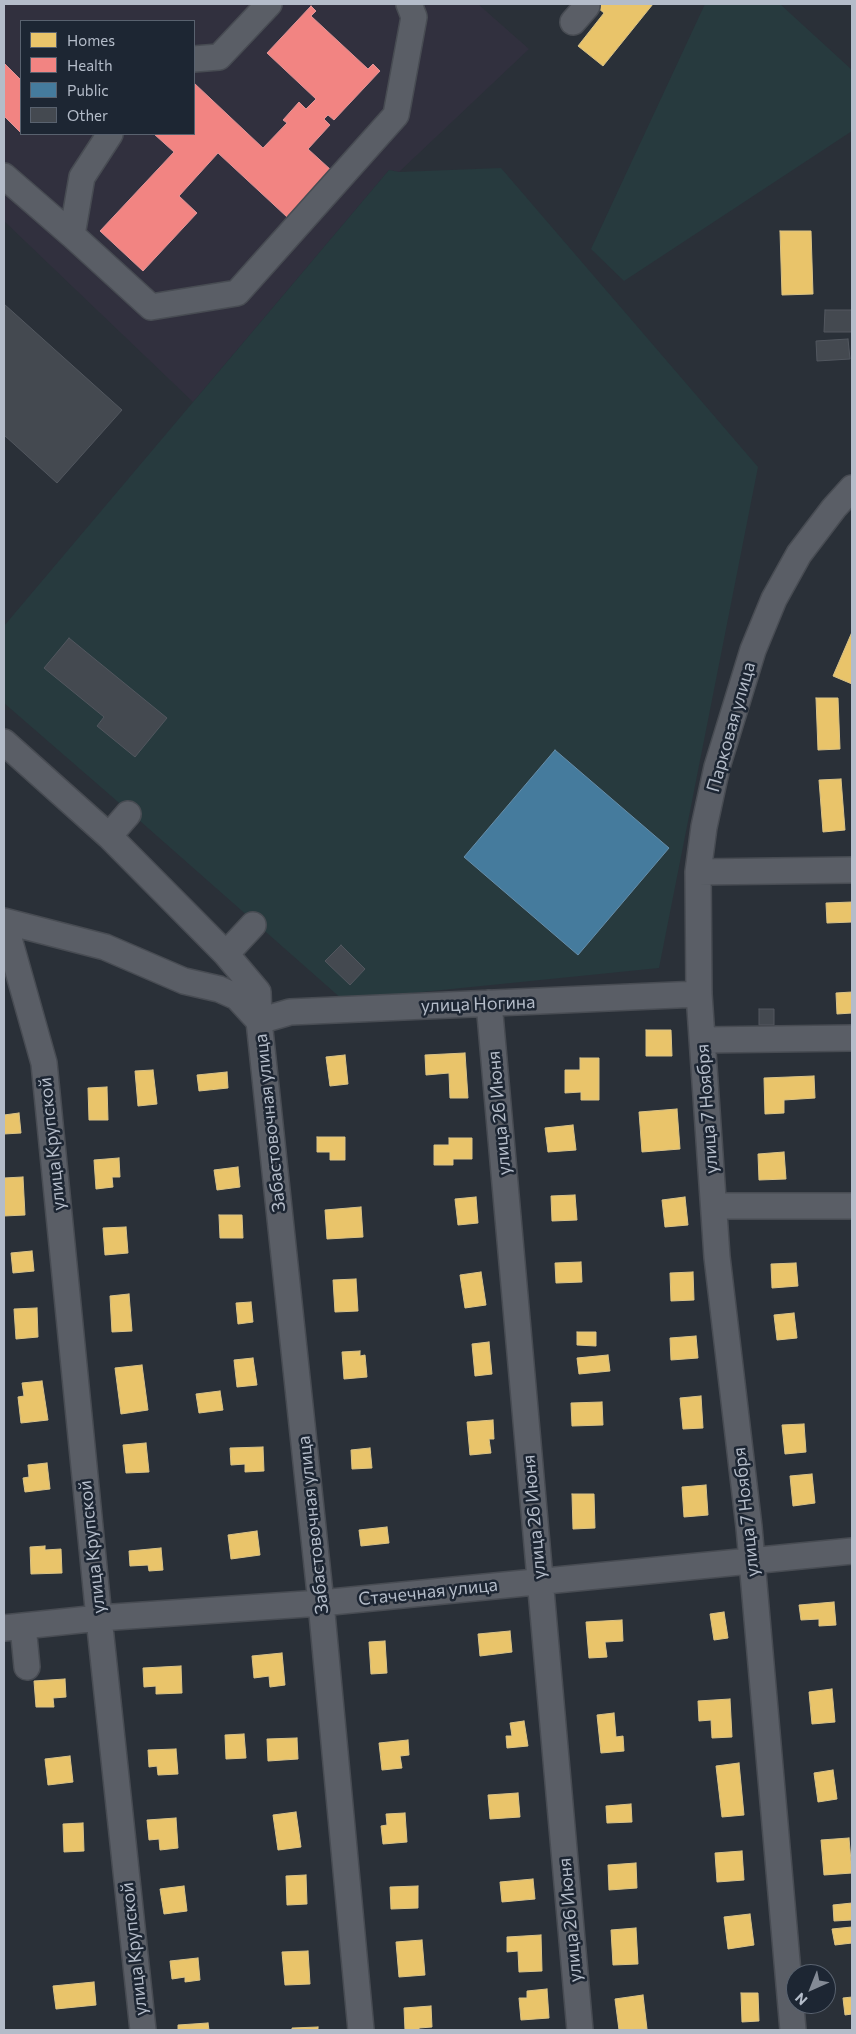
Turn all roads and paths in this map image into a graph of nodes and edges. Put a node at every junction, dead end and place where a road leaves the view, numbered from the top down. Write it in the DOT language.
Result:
graph roads {
  1 [pos="269,4"];
  2 [pos="408,4"];
  3 [pos="195,60"];
  4 [pos="109,135"];
  5 [pos="4,176"];
  6 [pos="72,235"];
  7 [pos="851,491"];
  8 [pos="4,742"];
  9 [pos="128,814"];
  10 [pos="108,836"];
  11 [pos="852,870"];
  12 [pos="698,872"];
  13 [pos="4,921"];
  14 [pos="253,925"];
  15 [pos="226,954"];
  16 [pos="699,994"];
  17 [pos="489,1004"];
  18 [pos="259,1021"];
  19 [pos="852,1038"];
  20 [pos="702,1040"];
  21 [pos="714,1206"];
  22 [pos="852,1206"];
  23 [pos="852,1551"];
  24 [pos="752,1561"];
  25 [pos="540,1581"];
  26 [pos="321,1603"];
  27 [pos="99,1618"];
  28 [pos="13,1627"];
  29 [pos="27,1667"];
  30 [pos="142,2030"];
  31 [pos="361,2030"];
  32 [pos="580,2030"];
  33 [pos="793,2030"];
  1 -- 3 [label="street"];
  2 -- 6 [label="street"];
  4 -- 6 [label="street"];
  5 -- 6 [label="street"];
  7 -- 12 [label="street, Парковая улица"];
  8 -- 10 [label="street, Забастовочная улица"];
  9 -- 10 [label="street"];
  10 -- 15 [label="street, Забастовочная улица"];
  11 -- 12 [label="street"];
  12 -- 16 [label="street, Парковая улица"];
  13 -- 18 [label="street"];
  13 -- 27 [label="street, улица Крупской"];
  14 -- 15 [label="street"];
  15 -- 18 [label="street, Забастовочная улица"];
  16 -- 17 [label="street, улица Ногина"];
  16 -- 20 [label="street, улица 7 Ноября"];
  17 -- 18 [label="street, улица Ногина"];
  17 -- 25 [label="street, улица 26 Июня"];
  18 -- 26 [label="street, Забастовочная улица"];
  19 -- 20 [label="street"];
  20 -- 21 [label="street, улица 7 Ноября"];
  21 -- 22 [label="street"];
  21 -- 24 [label="street, улица 7 Ноября"];
  23 -- 24 [label="street, Стачечная улица"];
  24 -- 25 [label="street, Стачечная улица"];
  24 -- 33 [label="street, улица 7 Ноября"];
  25 -- 26 [label="street, Стачечная улица"];
  25 -- 32 [label="street, улица 26 Июня"];
  26 -- 27 [label="street, Стачечная улица"];
  26 -- 31 [label="street, Забастовочная улица"];
  27 -- 28 [label="street, Стачечная улица"];
  27 -- 30 [label="street, улица Крупской"];
  28 -- 29 [label="street"];
}
